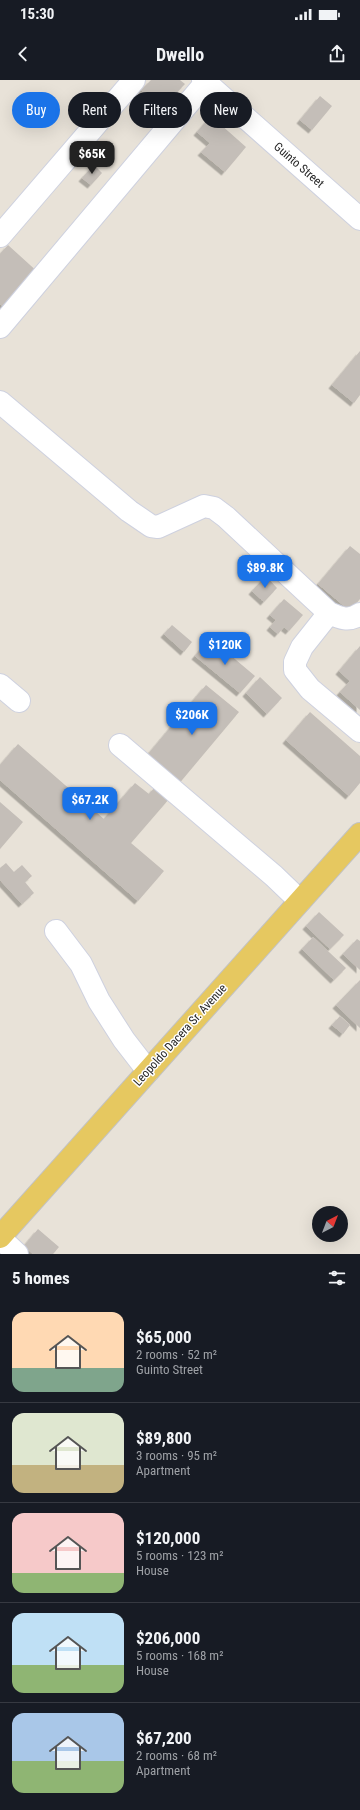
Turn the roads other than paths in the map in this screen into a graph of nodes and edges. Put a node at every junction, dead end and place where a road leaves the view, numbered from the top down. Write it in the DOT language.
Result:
graph roads {
  1 [pos="134,80"];
  2 [pos="206,81"];
  3 [pos="360,219"];
  4 [pos="0,236"];
  5 [pos="0,327"];
  6 [pos="0,402"];
  7 [pos="329,613"];
  8 [pos="360,614"];
  9 [pos="0,685"];
  10 [pos="19,701"];
  11 [pos="360,731"];
  12 [pos="120,745"];
  13 [pos="360,834"];
  14 [pos="300,901"];
  15 [pos="56,931"];
  16 [pos="148,1071"];
  17 [pos="0,1238"];
  18 [pos="17,1254"];
  1 -- 4 [label="street"];
  2 -- 3 [label="street, Guinto Street"];
  2 -- 5 [label="street"];
  6 -- 7 [label="street"];
  7 -- 8 [label="street"];
  7 -- 11 [label="street"];
  9 -- 10 [label="street"];
  12 -- 14 [label="street"];
  13 -- 14 [label="main road, Leopoldo Dacera Sr. Avenue"];
  14 -- 16 [label="main road, Leopoldo Dacera Sr. Avenue"];
  15 -- 16 [label="street"];
  16 -- 17 [label="main road, Leopoldo Dacera Sr. Avenue"];
  17 -- 18 [label="street"];
}
